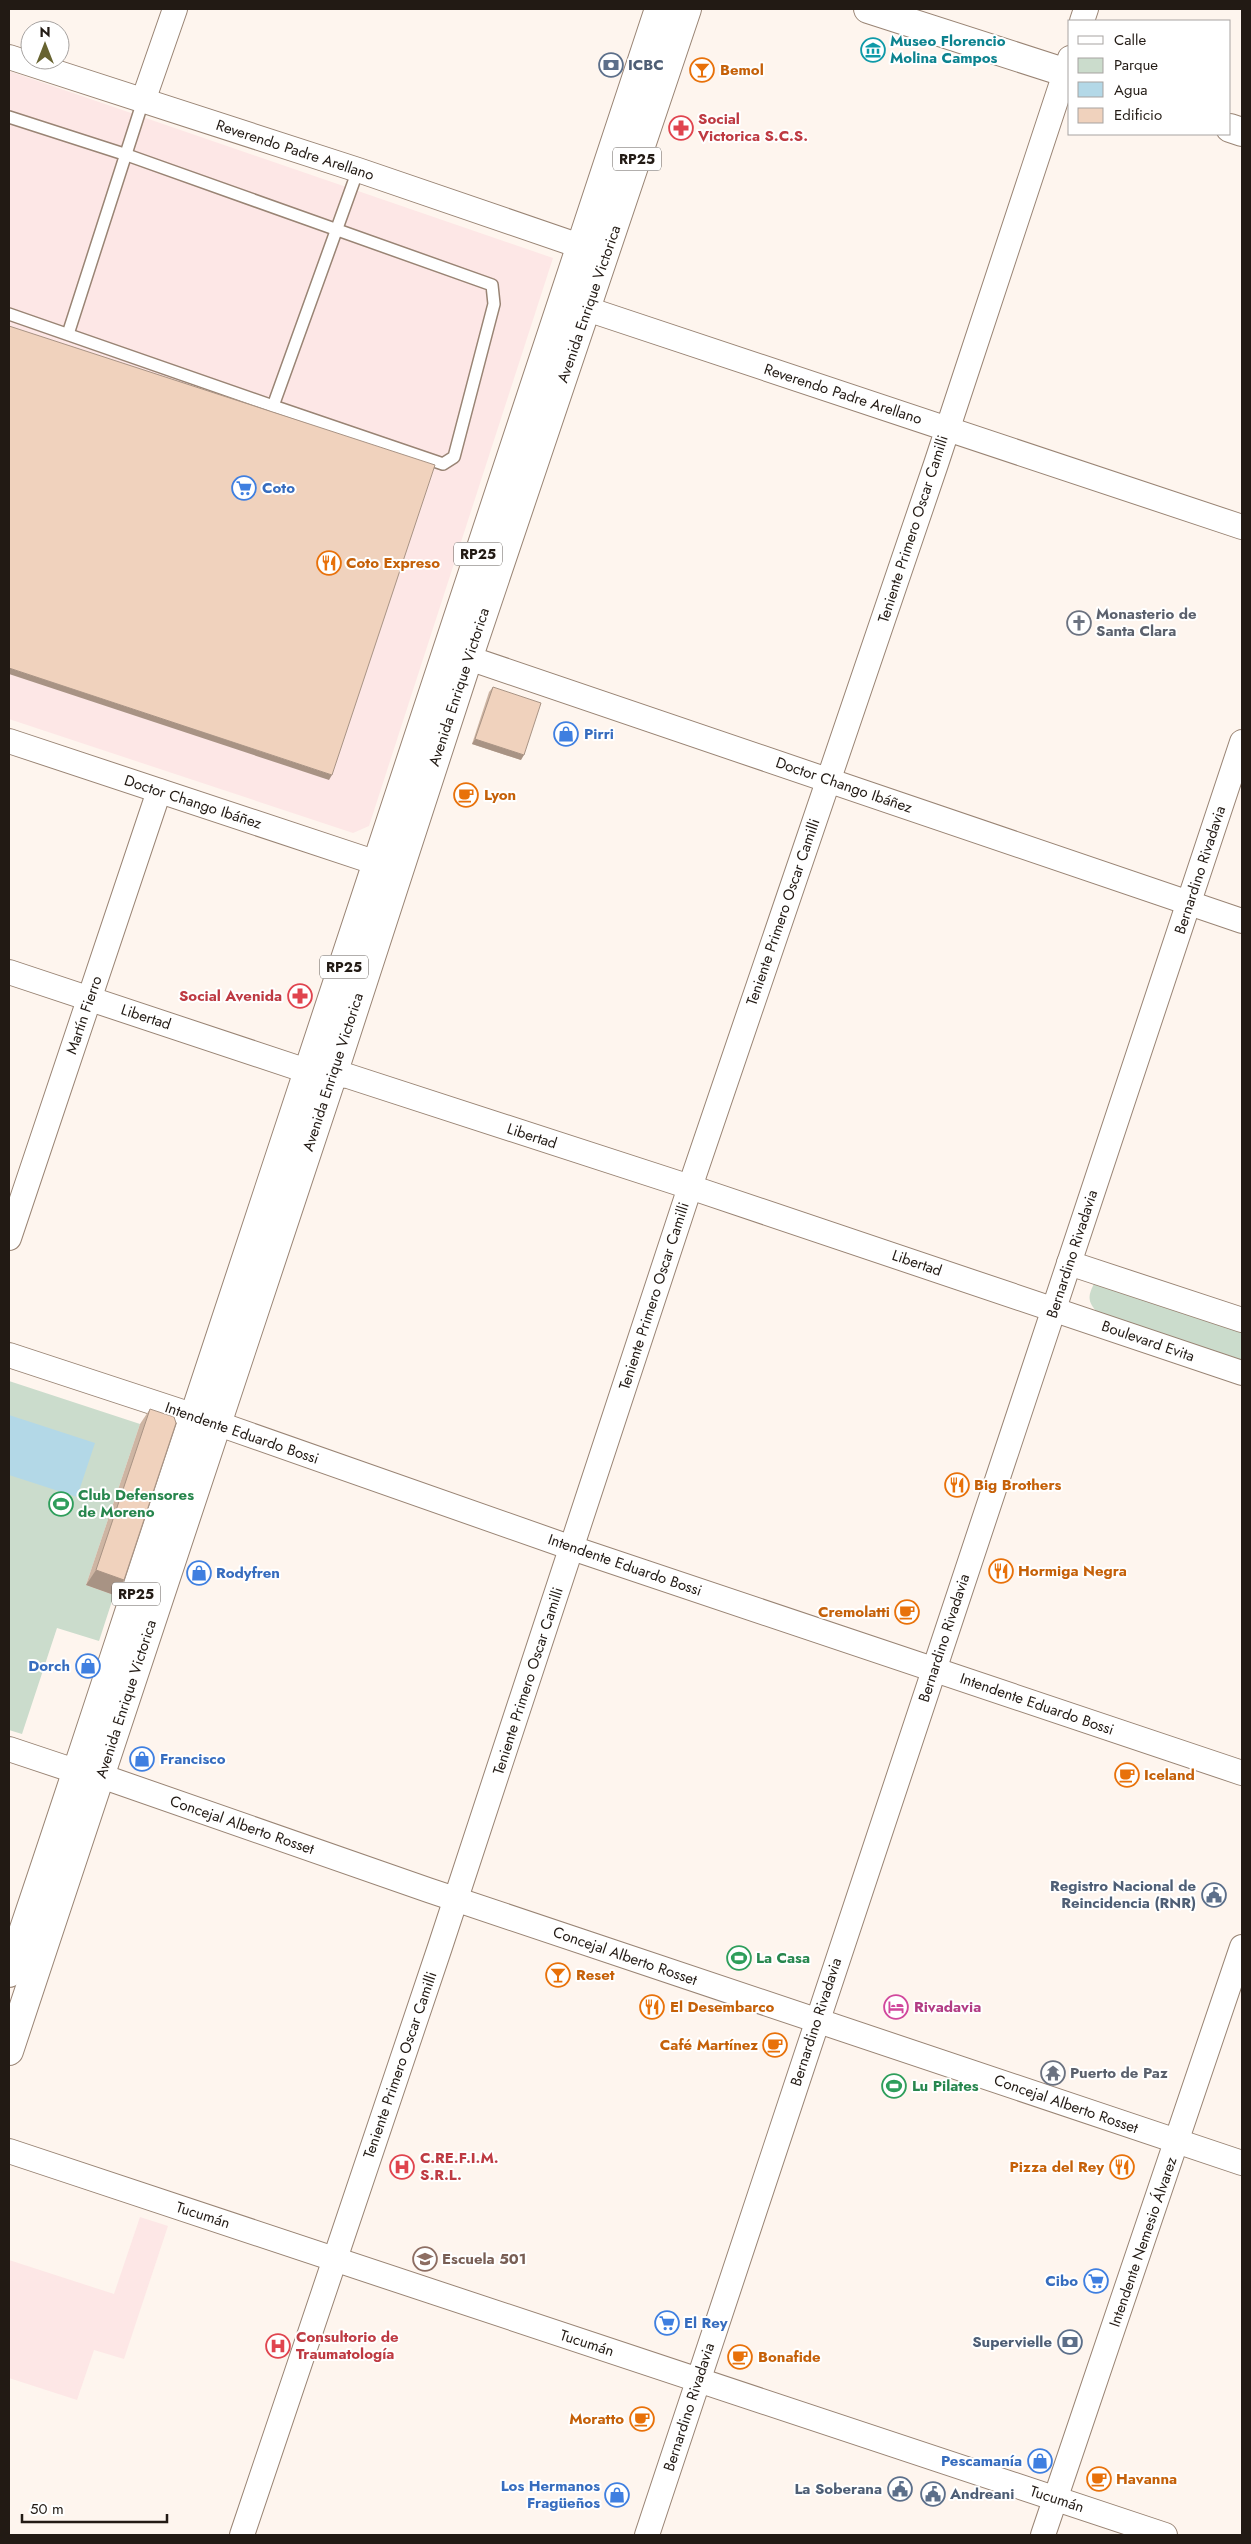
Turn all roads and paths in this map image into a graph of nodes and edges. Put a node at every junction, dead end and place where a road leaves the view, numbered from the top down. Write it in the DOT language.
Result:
graph roads {
  1 [pos="175,9"];
  2 [pos="658,9"];
  3 [pos="687,9"];
  4 [pos="868,9"];
  5 [pos="9,57"];
  6 [pos="1068,68"];
  7 [pos="143,102"];
  8 [pos="9,117"];
  9 [pos="127,155"];
  10 [pos="358,170"];
  11 [pos="336,230"];
  12 [pos="580,246"];
  13 [pos="587,309"];
  14 [pos="9,314"];
  15 [pos="68,334"];
  16 [pos="273,406"];
  17 [pos="946,429"];
  18 [pos="1242,527"];
  19 [pos="457,655"];
  20 [pos="9,741"];
  21 [pos="1242,742"];
  22 [pos="828,780"];
  23 [pos="159,791"];
  24 [pos="377,863"];
  25 [pos="1189,902"];
  26 [pos="1242,921"];
  27 [pos="9,972"];
  28 [pos="89,999"];
  29 [pos="321,1073"];
  30 [pos="690,1187"];
  31 [pos="9,1238"];
  32 [pos="1069,1263"];
  33 [pos="1053,1309"];
  34 [pos="1242,1320"];
  35 [pos="9,1356"];
  36 [pos="1242,1373"];
  37 [pos="205,1420"];
  38 [pos="572,1548"];
  39 [pos="934,1669"];
  40 [pos="9,1748"];
  41 [pos="1242,1772"];
  42 [pos="89,1774"];
  43 [pos="455,1899"];
  44 [pos="1242,1947"];
  45 [pos="9,1973"];
  46 [pos="817,2020"];
  47 [pos="9,2051"];
  48 [pos="1178,2141"];
  49 [pos="9,2151"];
  50 [pos="1242,2163"];
  51 [pos="335,2259"];
  52 [pos="697,2380"];
  53 [pos="1055,2498"];
  54 [pos="242,2535"];
  55 [pos="647,2535"];
  56 [pos="1043,2535"];
  57 [pos="1166,2535"];
  1 -- 7 [label="street"];
  2 -- 12 [label="main road, Avenida Enrique Victorica / RP25"];
  3 -- 13 [label="main road, Avenida Enrique Victorica / RP25"];
  4 -- 6 [label="main road"];
  5 -- 7 [label="street, Reverendo Padre Arellano"];
  6 -- 17 [label="street, Teniente Primero Oscar Camilli"];
  7 -- 9 [label="lane"];
  7 -- 10 [label="street, Reverendo Padre Arellano"];
  8 -- 9 [label="lane"];
  9 -- 11 [label="lane"];
  9 -- 15 [label="lane"];
  10 -- 11 [label="lane"];
  10 -- 12 [label="street, Reverendo Padre Arellano"];
  11 -- 16 [label="lane"];
  11 -- 16 [label="lane"];
  12 -- 19 [label="main road, Avenida Enrique Victorica / RP25"];
  13 -- 17 [label="street, Reverendo Padre Arellano"];
  13 -- 19 [label="main road, Avenida Enrique Victorica / RP25"];
  14 -- 15 [label="lane"];
  15 -- 16 [label="lane"];
  17 -- 18 [label="street, Reverendo Padre Arellano"];
  17 -- 22 [label="street, Teniente Primero Oscar Camilli"];
  19 -- 22 [label="street, Doctor Chango Ibáñez"];
  19 -- 24 [label="main road, Avenida Enrique Victorica / RP25"];
  19 -- 29 [label="main road, Avenida Enrique Victorica / RP25"];
  20 -- 23 [label="street, Doctor Chango Ibáñez"];
  21 -- 25 [label="street, Bernardino Rivadavia"];
  22 -- 25 [label="street, Doctor Chango Ibáñez"];
  22 -- 30 [label="street, Teniente Primero Oscar Camilli"];
  23 -- 24 [label="street, Doctor Chango Ibáñez"];
  23 -- 28 [label="street, Martín Fierro"];
  24 -- 29 [label="main road, Avenida Enrique Victorica / RP25"];
  25 -- 26 [label="street, Doctor Chango Ibáñez"];
  25 -- 32 [label="street, Bernardino Rivadavia"];
  27 -- 28 [label="street, Libertad"];
  28 -- 29 [label="street, Libertad"];
  28 -- 31 [label="street, Martín Fierro"];
  29 -- 30 [label="street, Libertad"];
  29 -- 37 [label="main road, Avenida Enrique Victorica / RP25"];
  30 -- 33 [label="street, Libertad"];
  30 -- 38 [label="street, Teniente Primero Oscar Camilli"];
  32 -- 33 [label="street, Bernardino Rivadavia"];
  32 -- 34 [label="street"];
  33 -- 36 [label="street, Boulevard Evita"];
  33 -- 39 [label="street, Bernardino Rivadavia"];
  35 -- 37 [label="street, Intendente Eduardo Bossi"];
  37 -- 38 [label="street, Intendente Eduardo Bossi"];
  37 -- 42 [label="main road, Avenida Enrique Victorica / RP25"];
  38 -- 39 [label="street, Intendente Eduardo Bossi"];
  38 -- 43 [label="street, Teniente Primero Oscar Camilli"];
  39 -- 41 [label="street, Intendente Eduardo Bossi"];
  39 -- 46 [label="street, Bernardino Rivadavia"];
  40 -- 42 [label="street, Concejal Alberto Rosset"];
  42 -- 43 [label="street, Concejal Alberto Rosset"];
  42 -- 45 [label="main road, Avenida Enrique Victorica / RP25"];
  42 -- 47 [label="main road, Avenida Enrique Victorica / RP25"];
  43 -- 46 [label="street, Concejal Alberto Rosset"];
  43 -- 51 [label="street, Teniente Primero Oscar Camilli"];
  44 -- 48 [label="street, Intendente Nemesio Álvarez"];
  46 -- 48 [label="street, Concejal Alberto Rosset"];
  46 -- 52 [label="street, Bernardino Rivadavia"];
  48 -- 50 [label="street, Concejal Alberto Rosset"];
  48 -- 53 [label="street, Intendente Nemesio Álvarez"];
  49 -- 51 [label="street, Tucumán"];
  51 -- 52 [label="street, Tucumán"];
  51 -- 54 [label="street, Teniente Primero Oscar Camilli"];
  52 -- 53 [label="street, Tucumán"];
  52 -- 55 [label="street, Bernardino Rivadavia"];
  53 -- 56 [label="street, Intendente Nemesio Álvarez"];
  53 -- 57 [label="street, Tucumán"];
}
